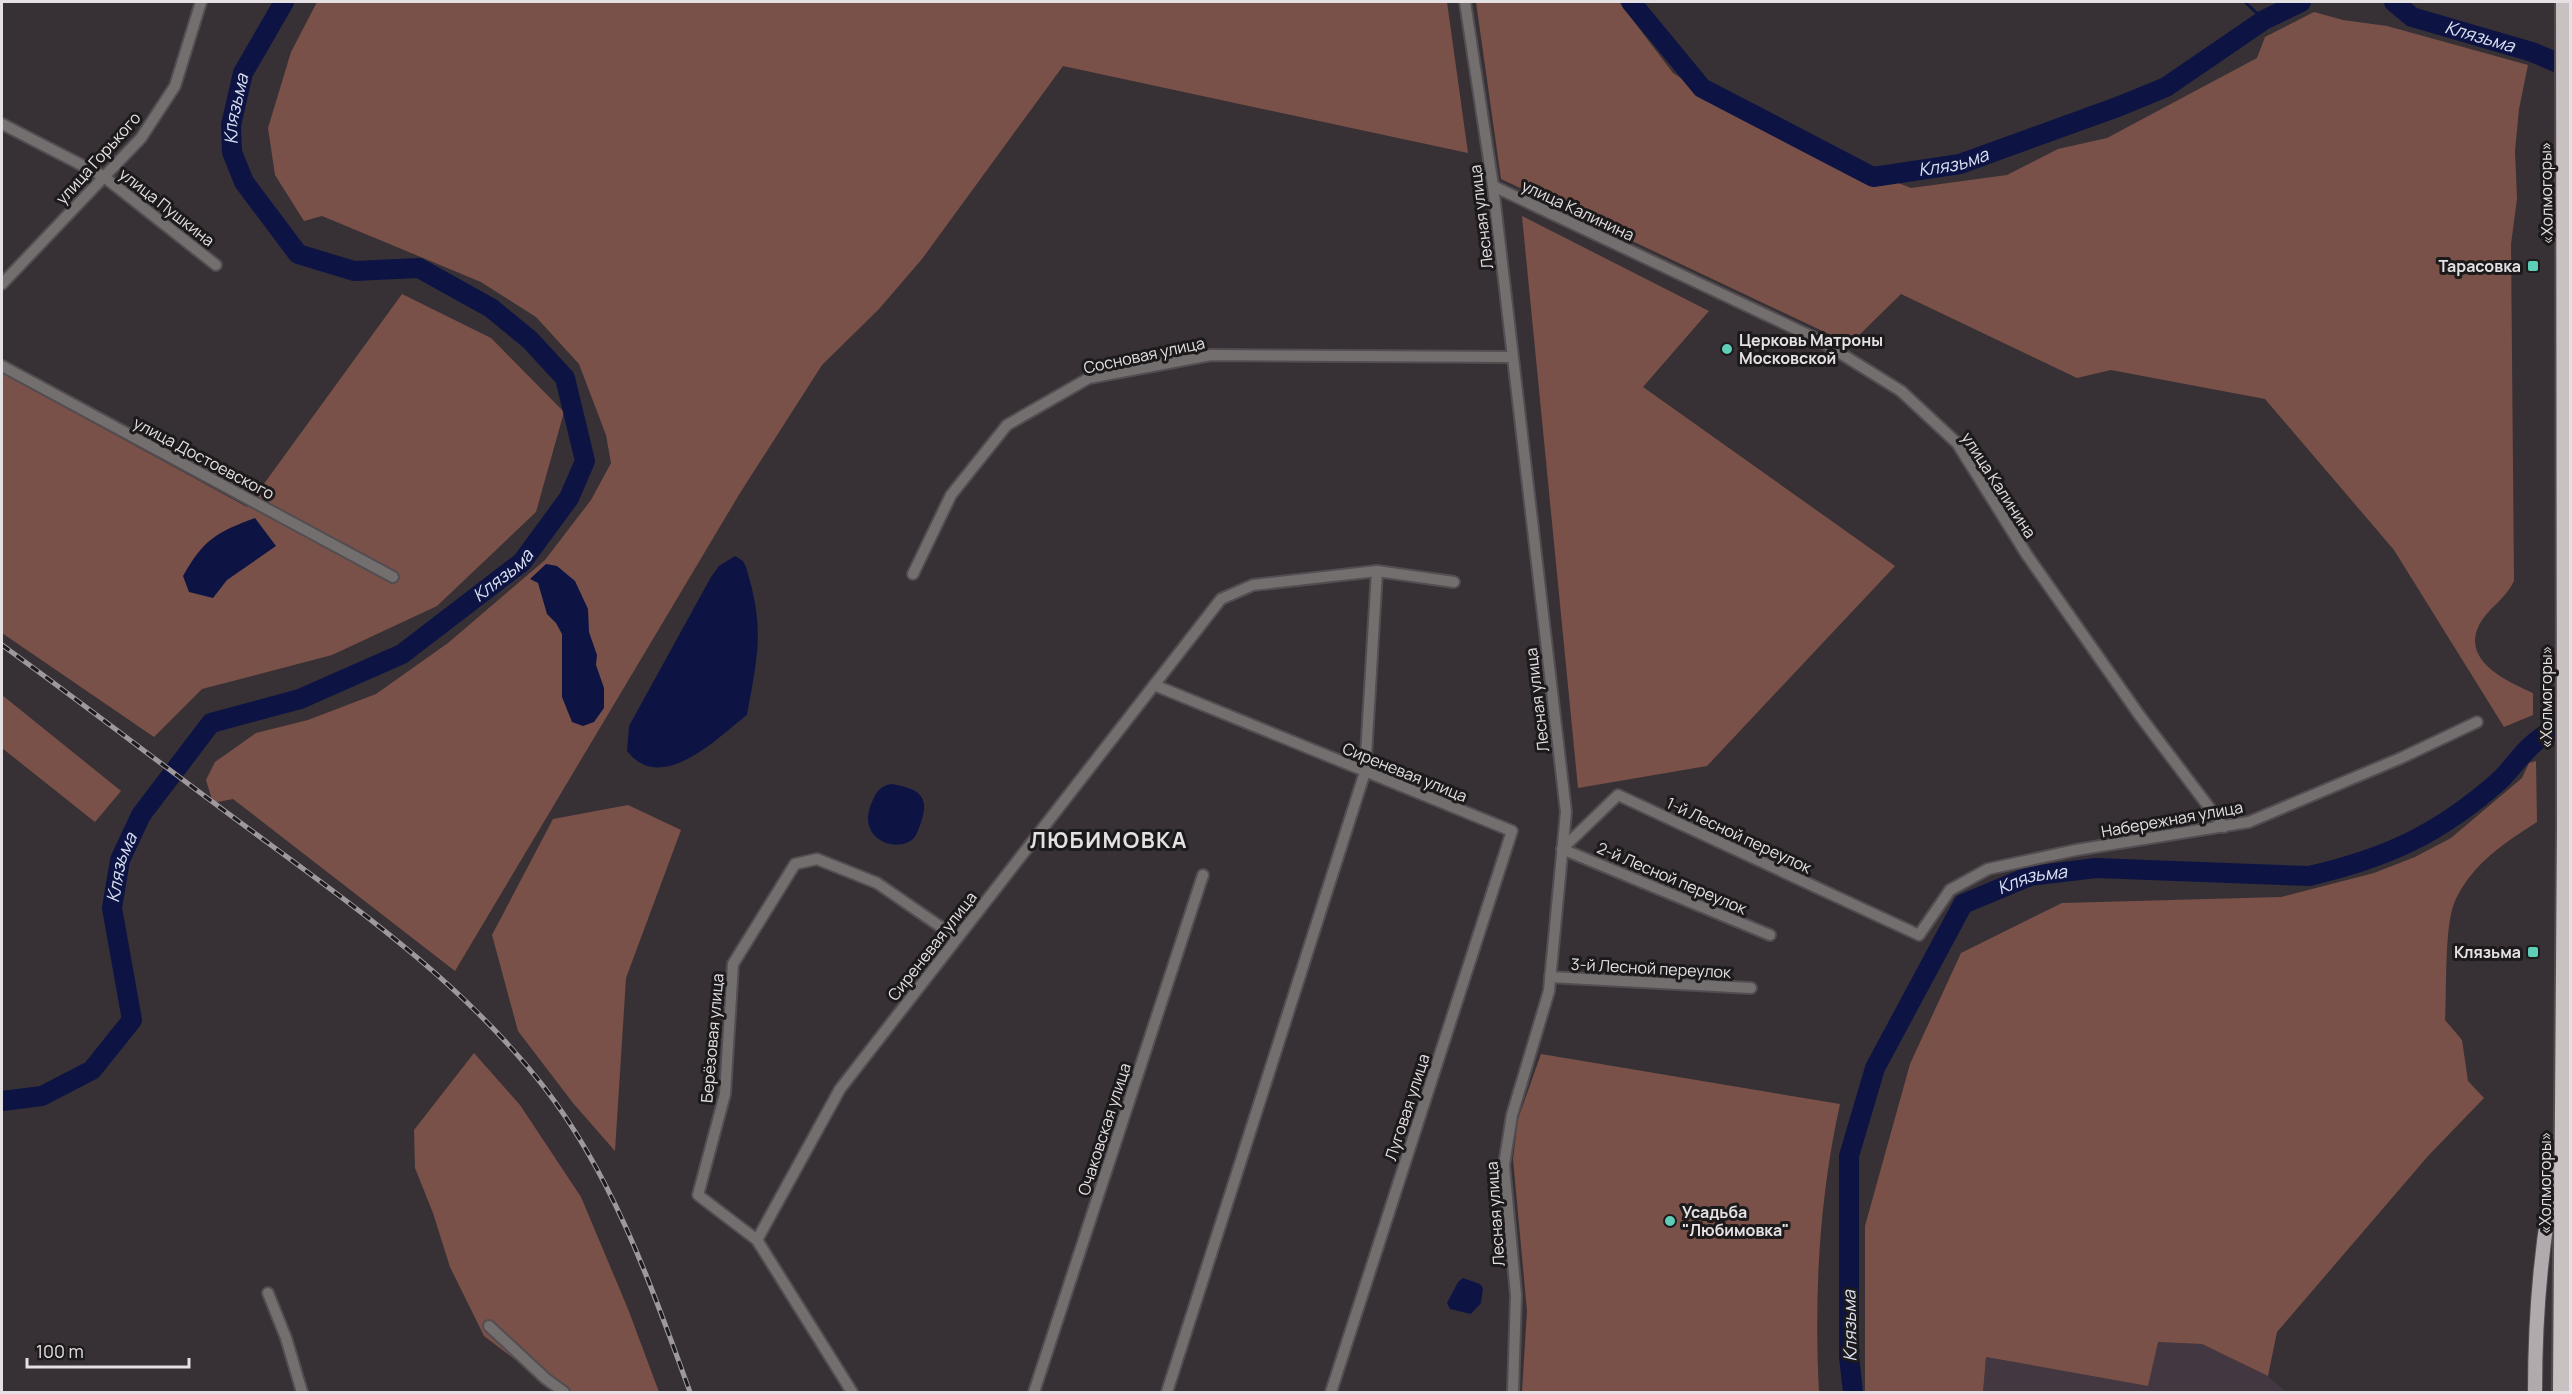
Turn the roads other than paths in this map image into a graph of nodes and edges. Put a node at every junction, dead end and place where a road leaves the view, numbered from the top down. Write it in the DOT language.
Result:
graph roads {
  1 [pos="201,2"];
  2 [pos="1465,2"];
  3 [pos="2564,8"];
  4 [pos="2,124"];
  5 [pos="103,177"];
  6 [pos="1493,186"];
  7 [pos="216,265"];
  8 [pos="2,284"];
  9 [pos="1512,357"];
  10 [pos="2,366"];
  11 [pos="1377,571"];
  12 [pos="913,574"];
  13 [pos="393,577"];
  14 [pos="1454,582"];
  15 [pos="1154,685"];
  16 [pos="2477,722"];
  17 [pos="1365,772"];
  18 [pos="2224,827"];
  19 [pos="1512,831"];
  20 [pos="1562,849"];
  21 [pos="1203,875"];
  22 [pos="1770,935"];
  23 [pos="1919,935"];
  24 [pos="957,938"];
  25 [pos="1550,977"];
  26 [pos="1751,988"];
  27 [pos="2563,1135"];
  28 [pos="757,1240"];
  29 [pos="268,1293"];
  30 [pos="489,1326"];
  31 [pos="302,1392"];
  32 [pos="564,1392"];
  33 [pos="852,1392"];
  34 [pos="1034,1392"];
  35 [pos="1167,1392"];
  36 [pos="1331,1392"];
  37 [pos="1513,1392"];
  38 [pos="2535,1392"];
  39 [pos="2561,1392"];
  1 -- 5 [label="street, улица Горького"];
  2 -- 6 [label="street, Лесная улица"];
  3 -- 27 [label="highway, «Холмогоры»"];
  4 -- 5 [label="street, улица Пушкина"];
  5 -- 7 [label="street, улица Пушкина"];
  5 -- 8 [label="street, улица Горького"];
  6 -- 9 [label="street, Лесная улица"];
  6 -- 18 [label="street, улица Калинина"];
  9 -- 12 [label="street, Сосновая улица"];
  9 -- 20 [label="street, Лесная улица"];
  10 -- 13 [label="street, улица Достоевского"];
  11 -- 14 [label="street, Сиреневая улица"];
  11 -- 15 [label="street, Сиреневая улица"];
  11 -- 17 [label="street"];
  15 -- 17 [label="street, Сиреневая улица"];
  15 -- 24 [label="street, Сиреневая улица"];
  16 -- 18 [label="street, Набережная улица"];
  17 -- 19 [label="street, Сиреневая улица"];
  17 -- 35 [label="street"];
  18 -- 23 [label="street, Набережная улица"];
  19 -- 36 [label="street, Луговая улица"];
  20 -- 22 [label="street, 2-й Лесной переулок"];
  20 -- 23 [label="street, 1-й Лесной переулок"];
  20 -- 25 [label="street, Лесная улица"];
  21 -- 34 [label="street, Очаковская улица"];
  24 -- 28 [label="street, Сиреневая улица"];
  24 -- 28 [label="street, Берёзовая улица"];
  25 -- 26 [label="street, 3-й Лесной переулок"];
  25 -- 37 [label="street, Лесная улица"];
  27 -- 38 [label="main road"];
  27 -- 39 [label="highway, «Холмогоры»"];
  28 -- 33 [label="street, Берёзовая улица"];
  29 -- 31 [label="street"];
  30 -- 32 [label="street"];
}
